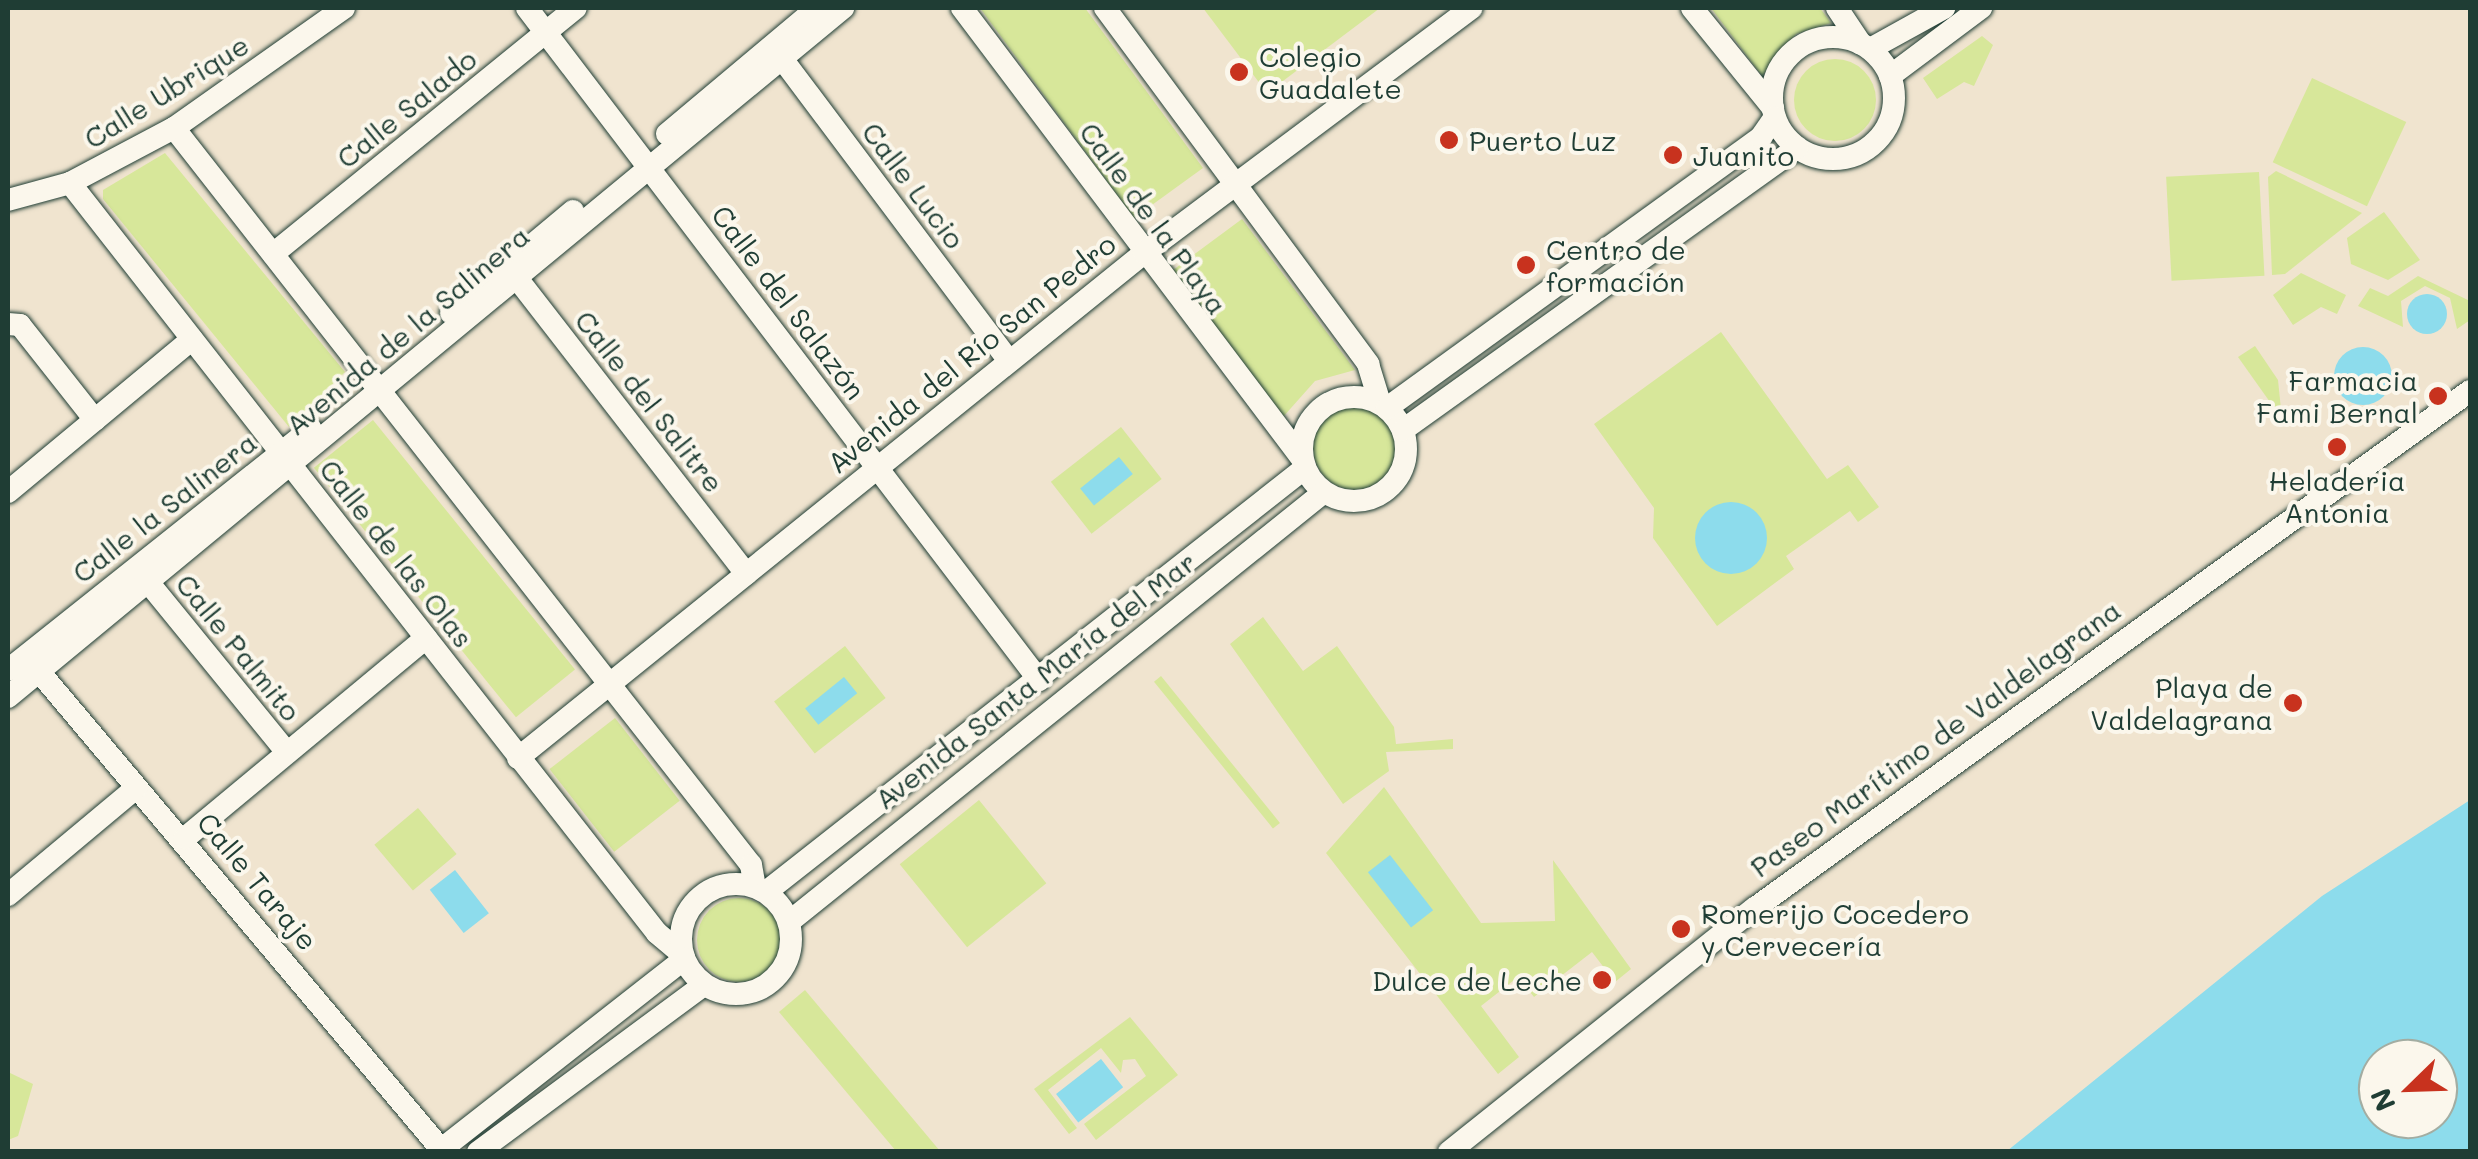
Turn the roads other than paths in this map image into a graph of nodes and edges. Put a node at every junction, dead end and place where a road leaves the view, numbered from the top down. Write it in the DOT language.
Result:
graph roads {
  1 [pos="344,8"];
  2 [pos="527,8"];
  3 [pos="576,8"];
  4 [pos="817,8"];
  5 [pos="843,8"];
  6 [pos="962,8"];
  7 [pos="1105,8"];
  8 [pos="1471,8"];
  9 [pos="1692,8"];
  10 [pos="1838,8"];
  11 [pos="1944,8"];
  12 [pos="1981,8"];
  13 [pos="546,33"];
  14 [pos="1865,46"];
  15 [pos="777,52"];
  16 [pos="1890,76"];
  17 [pos="1774,112"];
  18 [pos="174,128"];
  19 [pos="1797,148"];
  20 [pos="644,162"];
  21 [pos="70,183"];
  22 [pos="1236,183"];
  23 [pos="8,200"];
  24 [pos="1144,253"];
  25 [pos="274,254"];
  26 [pos="512,272"];
  27 [pos="8,324"];
  28 [pos="192,339"];
  29 [pos="1010,362"];
  30 [pos="377,385"];
  31 [pos="2470,391"];
  32 [pos="1384,406"];
  33 [pos="2470,406"];
  34 [pos="95,420"];
  35 [pos="1403,430"];
  36 [pos="286,459"];
  37 [pos="1304,464"];
  38 [pos="878,468"];
  39 [pos="8,492"];
  40 [pos="1324,492"];
  41 [pos="746,574"];
  42 [pos="148,582"];
  43 [pos="426,638"];
  44 [pos="24,665"];
  45 [pos="1039,680"];
  46 [pos="611,684"];
  47 [pos="8,696"];
  48 [pos="284,750"];
  49 [pos="518,758"];
  50 [pos="136,788"];
  51 [pos="186,838"];
  52 [pos="761,890"];
  53 [pos="8,896"];
  54 [pos="789,922"];
  55 [pos="684,957"];
  56 [pos="704,984"];
  57 [pos="440,1150"];
  58 [pos="478,1152"];
  59 [pos="1449,1152"];
  60 [pos="1467,1152"];
  1 -- 18 [label="street, Calle Ubrique"];
  2 -- 13 [label="street, Calle del Salazón"];
  3 -- 13 [label="street, Calle Salado"];
  4 -- 15 [label="street"];
  5 -- 15 [label="street, Avenida de la Salinera"];
  6 -- 24 [label="street, Calle de la Playa"];
  7 -- 22 [label="street"];
  8 -- 22 [label="street, Avenida del Río San Pedro"];
  9 -- 17 [label="street"];
  10 -- 14 [label="street"];
  11 -- 14 [label="street"];
  12 -- 16 [label="street"];
  13 -- 20 [label="street, Calle del Salazón"];
  13 -- 25 [label="street, Calle Salado"];
  14 -- 16 [label="street"];
  14 -- 17 [label="street"];
  15 -- 20 [label="street, Avenida de la Salinera"];
  15 -- 29 [label="street, Calle Lucio"];
  16 -- 19 [label="street"];
  17 -- 19 [label="street"];
  17 -- 32 [label="street"];
  18 -- 21 [label="street, Calle Ubrique"];
  18 -- 25 [label="street"];
  19 -- 35 [label="street"];
  20 -- 26 [label="street, Avenida de la Salinera"];
  20 -- 38 [label="street, Calle del Salazón"];
  21 -- 23 [label="street, Calle Ubrique"];
  21 -- 28 [label="street, Calle de las Olas"];
  22 -- 24 [label="street, Avenida del Río San Pedro"];
  22 -- 32 [label="street"];
  24 -- 29 [label="street, Avenida del Río San Pedro"];
  24 -- 37 [label="street, Calle de la Playa"];
  25 -- 30 [label="street"];
  26 -- 30 [label="street, Avenida de la Salinera"];
  26 -- 41 [label="street, Calle del Salitre"];
  27 -- 34 [label="street"];
  28 -- 34 [label="street"];
  28 -- 36 [label="street, Calle de las Olas"];
  29 -- 38 [label="street, Avenida del Río San Pedro"];
  30 -- 36 [label="street, Calle la Salinera"];
  30 -- 46 [label="street"];
  31 -- 59 [label="street, Paseo Marítimo de Valdelagrana"];
  32 -- 35 [label="street"];
  32 -- 37 [label="street"];
  33 -- 60 [label="street, Paseo Marítimo de Valdelagrana"];
  34 -- 39 [label="street"];
  35 -- 40 [label="street"];
  36 -- 42 [label="street, Avenida de la Salinera"];
  36 -- 43 [label="street, Calle de las Olas"];
  36 -- 44 [label="street, Calle la Salinera"];
  37 -- 40 [label="street"];
  37 -- 45 [label="street, Avenida Santa María del Mar"];
  38 -- 41 [label="street, Avenida del Río San Pedro"];
  38 -- 45 [label="street, Calle del Salazón"];
  40 -- 54 [label="street, Avenida Santa María del Mar"];
  41 -- 46 [label="street, Avenida del Río San Pedro"];
  42 -- 44 [label="street, Avenida de la Salinera"];
  42 -- 48 [label="street, Calle Palmito"];
  43 -- 48 [label="street"];
  43 -- 49 [label="street, Calle de las Olas"];
  44 -- 47 [label="street, Avenida de la Salinera"];
  44 -- 50 [label="street, Calle Taraje"];
  45 -- 52 [label="street, Avenida Santa María del Mar"];
  46 -- 49 [label="street, Avenida del Río San Pedro"];
  46 -- 52 [label="street"];
  48 -- 51 [label="street"];
  49 -- 55 [label="street, Calle de las Olas"];
  50 -- 51 [label="street, Calle Taraje"];
  50 -- 53 [label="street"];
  51 -- 57 [label="street, Calle Taraje"];
  52 -- 54 [label="street"];
  52 -- 55 [label="street"];
  54 -- 56 [label="street"];
  55 -- 56 [label="street"];
  55 -- 57 [label="street"];
  56 -- 58 [label="street"];
}
